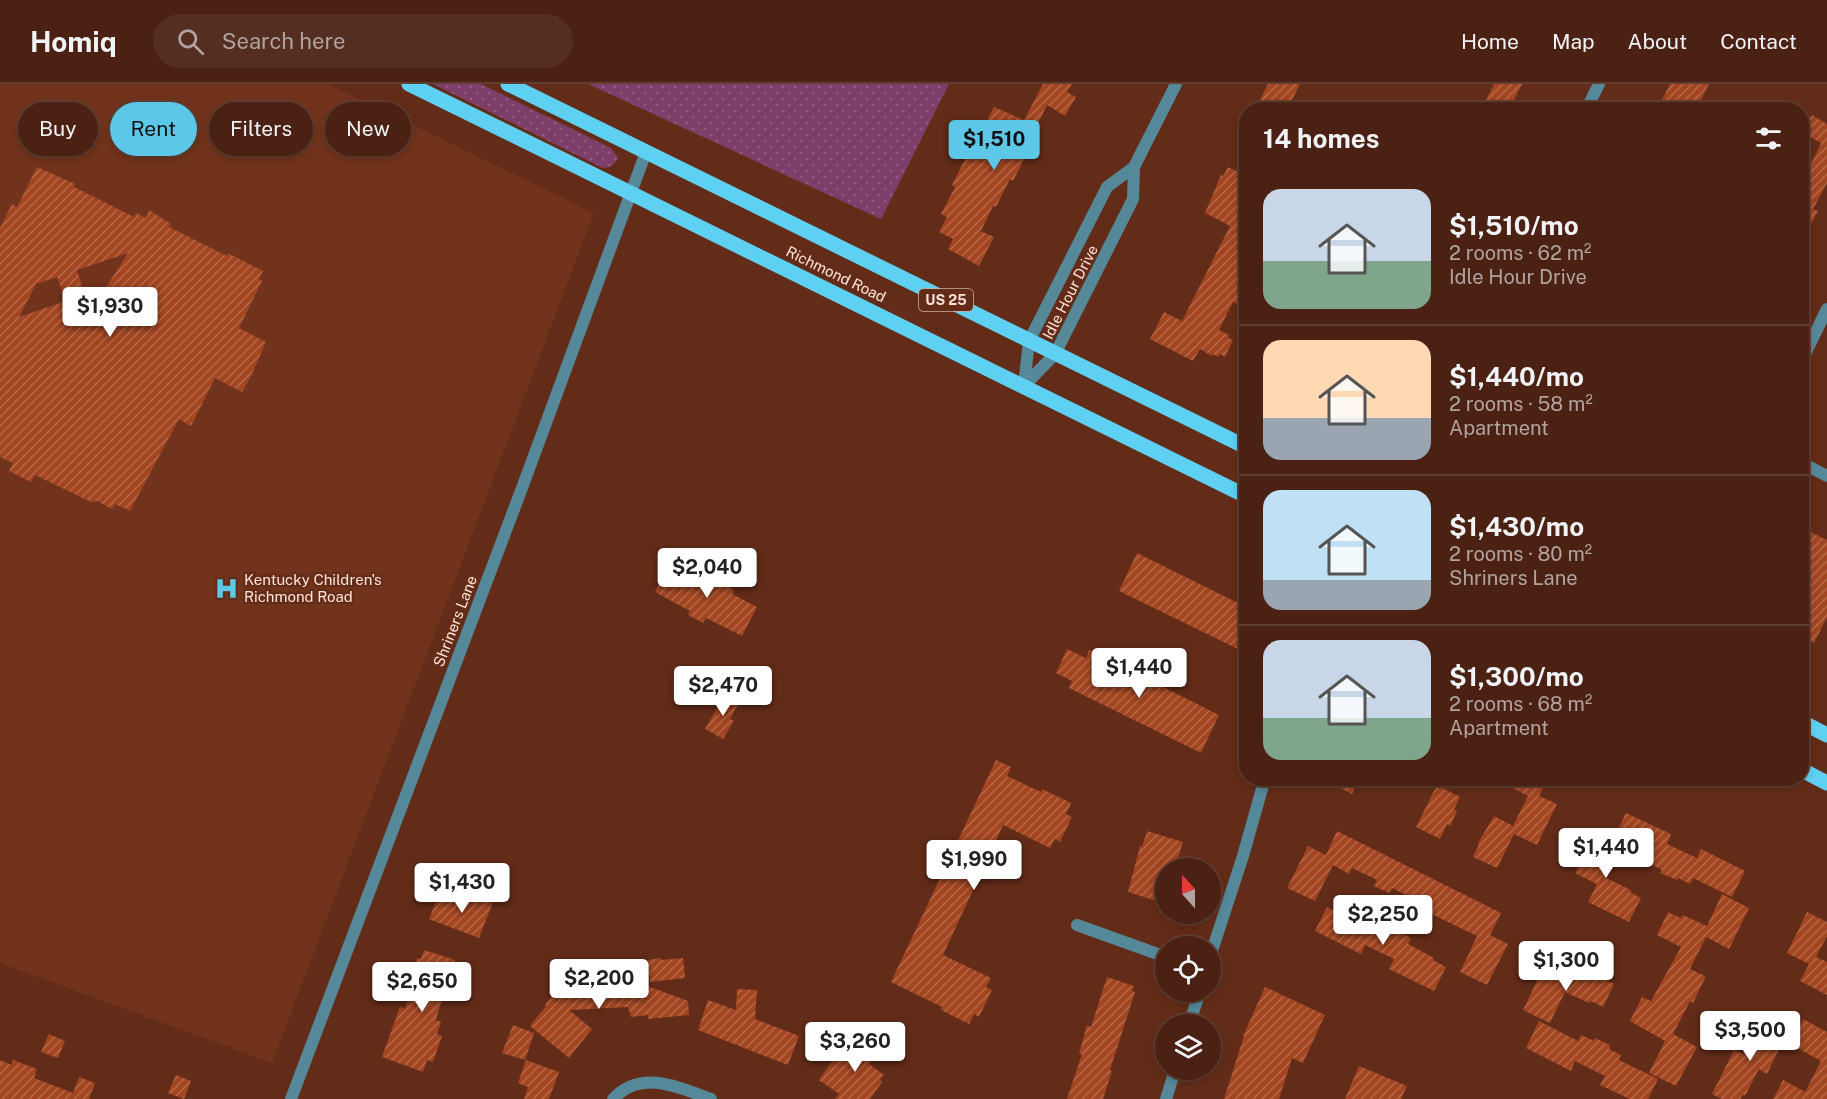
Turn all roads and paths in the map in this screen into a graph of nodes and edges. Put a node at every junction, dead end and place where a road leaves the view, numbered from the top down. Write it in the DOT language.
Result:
graph roads {
  1 [pos="409,84"];
  2 [pos="508,84"];
  3 [pos="1176,84"];
  4 [pos="1599,84"];
  5 [pos="1590,102"];
  6 [pos="646,152"];
  7 [pos="1134,167"];
  8 [pos="631,192"];
  9 [pos="1827,309"];
  10 [pos="1029,341"];
  11 [pos="1809,346"];
  12 [pos="1055,354"];
  13 [pos="1024,386"];
  14 [pos="1239,444"];
  15 [pos="1809,467"];
  16 [pos="1827,476"];
  17 [pos="1239,493"];
  18 [pos="1809,726"];
  19 [pos="1827,735"];
  20 [pos="1809,774"];
  21 [pos="1827,783"];
  22 [pos="1263,786"];
  23 [pos="1077,925"];
  24 [pos="1217,936"];
  25 [pos="1155,953"];
  26 [pos="1172,1080"];
  27 [pos="291,1099"];
  28 [pos="613,1099"];
  29 [pos="711,1099"];
  30 [pos="1166,1099"];
  1 -- 8 [label="main road, Richmond Road / US 25"];
  2 -- 6 [label="main road, Richmond Road / US 25"];
  3 -- 7 [label="street, Idle Hour Drive"];
  4 -- 5 [label="street"];
  6 -- 8 [label="street, Shriners Lane"];
  6 -- 10 [label="main road, Richmond Road / US 25"];
  7 -- 10 [label="street, Idle Hour Drive"];
  7 -- 12 [label="street, Idle Hour Drive"];
  8 -- 13 [label="main road, Richmond Road / US 25"];
  8 -- 27 [label="street, Shriners Lane"];
  9 -- 11 [label="street"];
  10 -- 12 [label="main road, Richmond Road / US 25"];
  10 -- 13 [label="street, Idle Hour Drive"];
  12 -- 13 [label="street, Idle Hour Drive"];
  12 -- 14 [label="main road, Richmond Road / US 25"];
  13 -- 17 [label="main road, Richmond Road / US 25"];
  15 -- 16 [label="street"];
  18 -- 19 [label="main road"];
  20 -- 21 [label="main road"];
  22 -- 24 [label="street"];
  23 -- 25 [label="street"];
  26 -- 30 [label="street"];
  28 -- 29 [label="street"];
}
